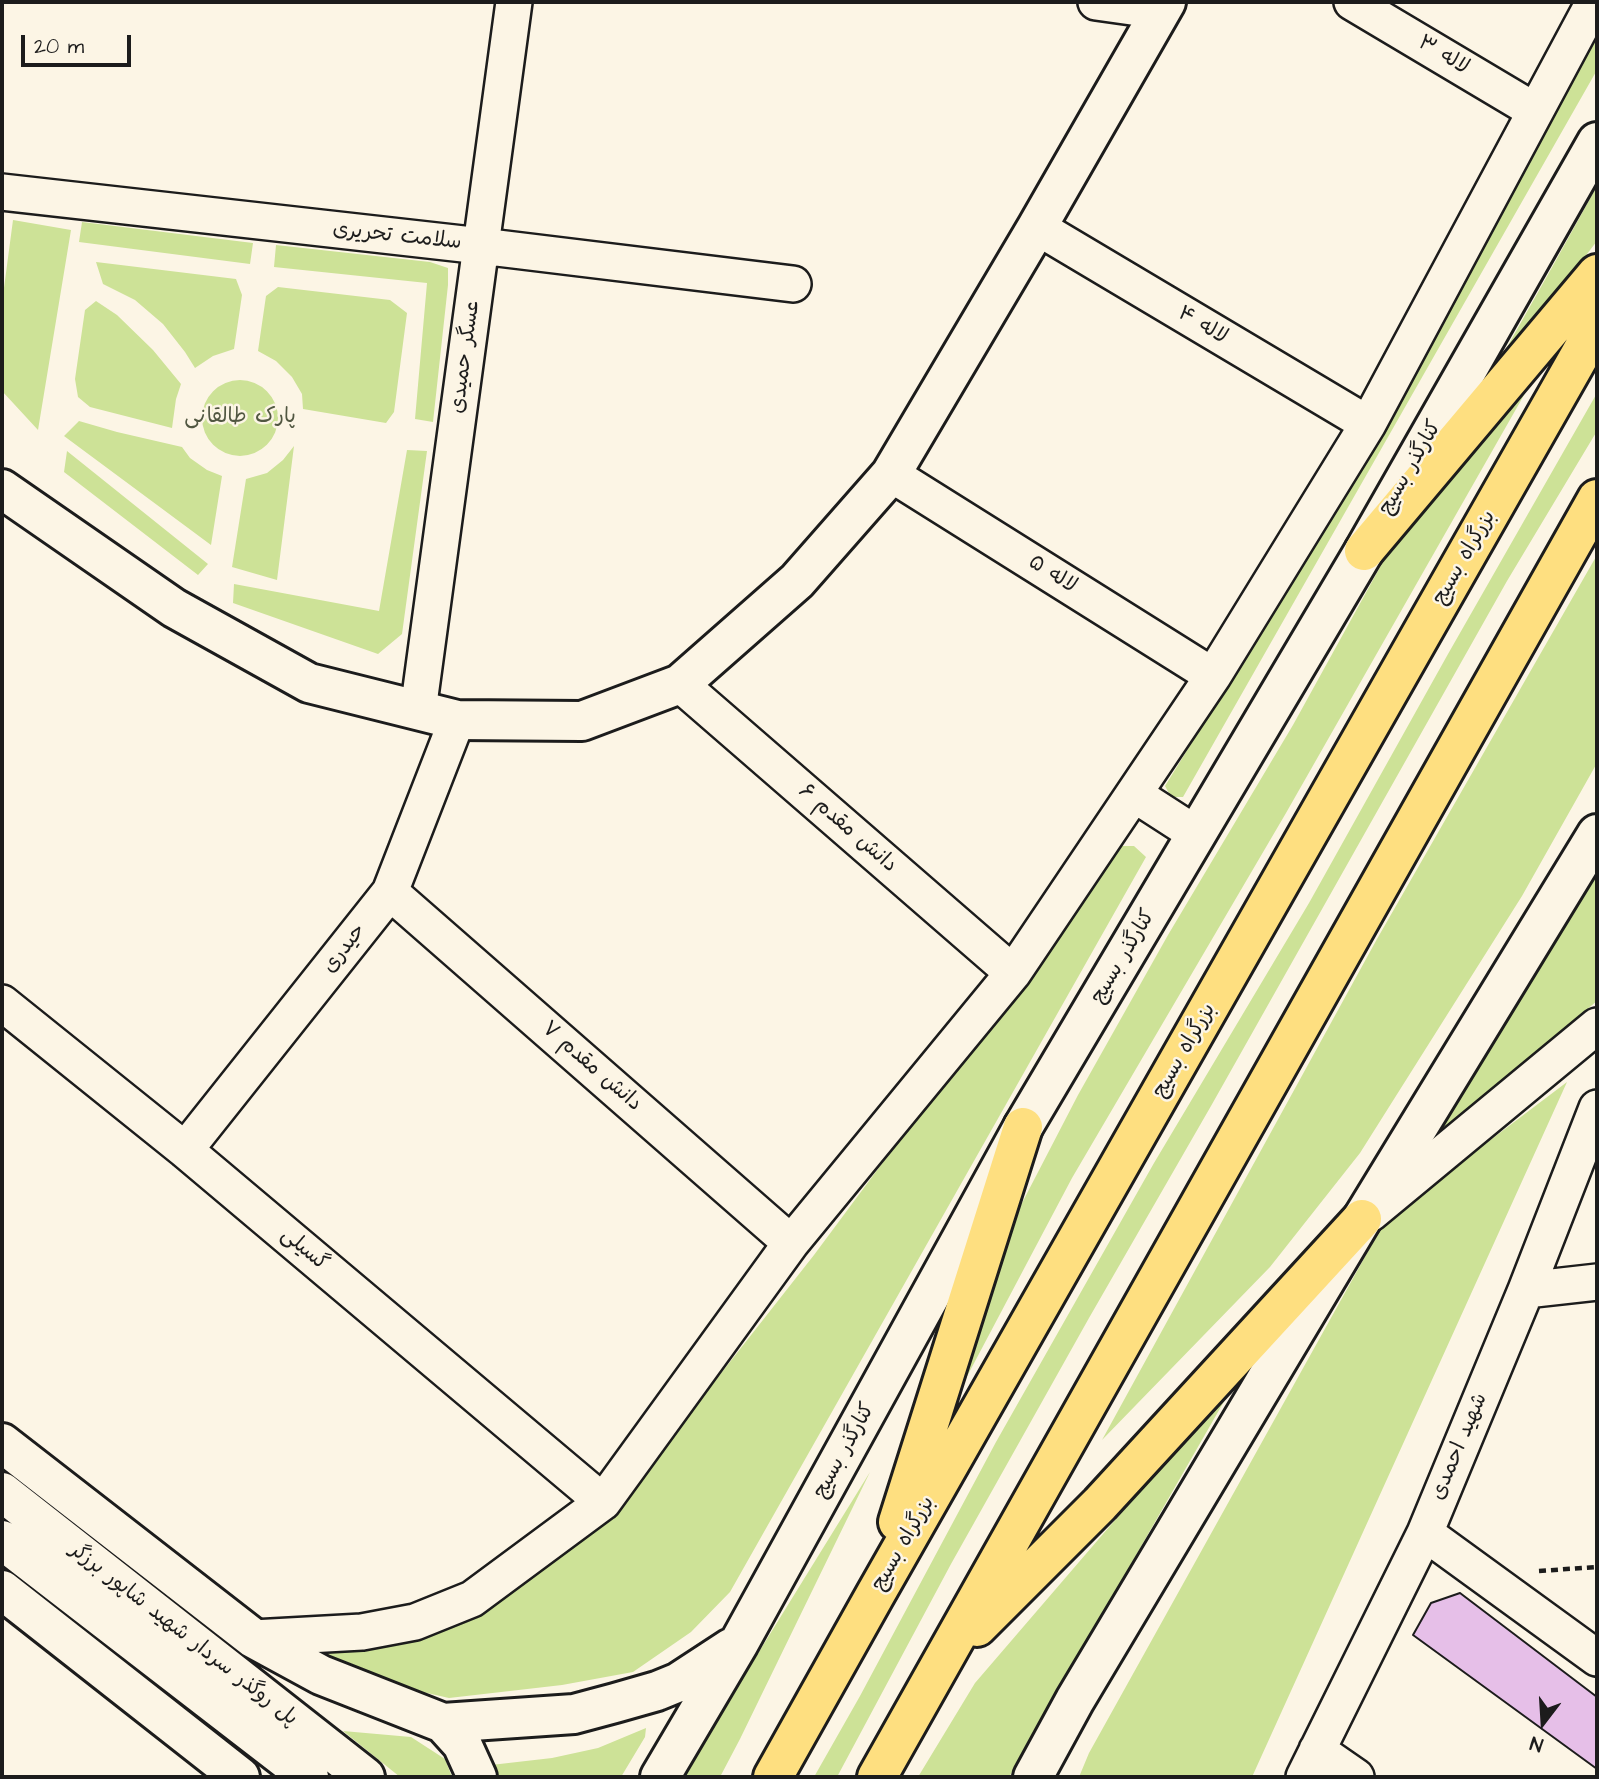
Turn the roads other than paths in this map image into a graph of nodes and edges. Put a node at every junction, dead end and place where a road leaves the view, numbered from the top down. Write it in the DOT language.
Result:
graph roads {
  1 [pos="514,2"];
  2 [pos="1096,2"];
  3 [pos="1352,2"];
  4 [pos="1594,2"];
  5 [pos="1163,6"];
  6 [pos="1535,111"];
  7 [pos="1597,142"];
  8 [pos="2,192"];
  9 [pos="1037,227"];
  10 [pos="481,246"];
  11 [pos="1597,274"];
  12 [pos="793,284"];
  13 [pos="1597,325"];
  14 [pos="1368,424"];
  15 [pos="891,474"];
  16 [pos="2,489"];
  17 [pos="1597,499"];
  18 [pos="1364,551"];
  19 [pos="1213,676"];
  20 [pos="680,684"];
  21 [pos="418,711"];
  22 [pos="457,720"];
  23 [pos="1134,794"];
  24 [pos="1196,834"];
  25 [pos="1597,834"];
  26 [pos="390,892"];
  27 [pos="1013,973"];
  28 [pos="2,1003"];
  29 [pos="1597,1026"];
  30 [pos="1597,1108"];
  31 [pos="1023,1127"];
  32 [pos="185,1150"];
  33 [pos="1362,1219"];
  34 [pos="791,1243"];
  35 [pos="1597,1282"];
  36 [pos="1526,1290"];
  37 [pos="2,1443"];
  38 [pos="2,1492"];
  39 [pos="603,1502"];
  40 [pos="1425,1533"];
  41 [pos="2,1540"];
  42 [pos="2,1590"];
  43 [pos="875,1595"];
  44 [pos="253,1638"];
  45 [pos="739,1643"];
  46 [pos="1597,1658"];
  47 [pos="941,1663"];
  48 [pos="443,1723"];
  49 [pos="1311,1764"];
  50 [pos="354,1769"];
  51 [pos="240,1777"];
  52 [pos="309,1777"];
  53 [pos="477,1777"];
  54 [pos="660,1777"];
  55 [pos="773,1777"];
  56 [pos="877,1777"];
  57 [pos="1033,1777"];
  58 [pos="1356,1777"];
  1 -- 10 [label="street, عسگر حمیدی"];
  2 -- 5 [label="street"];
  3 -- 6 [label="street, لاله ۳"];
  4 -- 6 [label="street"];
  5 -- 9 [label="main road"];
  6 -- 14 [label="street"];
  7 -- 18 [label="main road, کنارگذر بسیج"];
  8 -- 10 [label="street, سلامت تحریری"];
  9 -- 14 [label="street, لاله ۴"];
  9 -- 15 [label="main road"];
  10 -- 12 [label="street, سلامت تحریری"];
  10 -- 21 [label="street, عسگر حمیدی"];
  11 -- 18 [label="highway"];
  13 -- 43 [label="highway, بزرگراه بسیج"];
  14 -- 19 [label="street"];
  15 -- 19 [label="street, لاله ۵"];
  15 -- 20 [label="main road"];
  16 -- 21 [label="main road"];
  17 -- 47 [label="highway"];
  18 -- 24 [label="main road, کنارگذر بسیج"];
  19 -- 23 [label="street"];
  20 -- 22 [label="main road"];
  20 -- 27 [label="street, دانش مقدم ۶"];
  21 -- 22 [label="main road"];
  22 -- 26 [label="street, حیدری"];
  23 -- 24 [label="street"];
  23 -- 27 [label="street"];
  24 -- 31 [label="main road, کنارگذر بسیج"];
  25 -- 33 [label="main road"];
  26 -- 32 [label="street, حیدری"];
  26 -- 34 [label="street, دانش مقدم ۷"];
  27 -- 34 [label="street"];
  28 -- 32 [label="street, گسیلی"];
  29 -- 33 [label="street"];
  30 -- 36 [label="street, شهید احمدی"];
  31 -- 43 [label="highway"];
  31 -- 45 [label="main road, کنارگذر بسیج"];
  32 -- 39 [label="street, گسیلی"];
  33 -- 47 [label="highway"];
  33 -- 57 [label="main road"];
  34 -- 39 [label="street"];
  35 -- 36 [label="street"];
  36 -- 40 [label="street, شهید احمدی"];
  37 -- 44 [label="main road"];
  38 -- 50 [label="main road, پل روگذر سردار شهید شاپور برزگر"];
  39 -- 44 [label="street"];
  40 -- 46 [label="street"];
  40 -- 49 [label="street, شهید احمدی"];
  41 -- 52 [label="main road, پل روگذر سردار شهید شاپور برزگر"];
  42 -- 51 [label="main road"];
  43 -- 55 [label="highway, بزرگراه بسیج"];
  44 -- 48 [label="main road"];
  45 -- 48 [label="main road"];
  45 -- 54 [label="main road, کنارگذر بسیج"];
  47 -- 56 [label="highway"];
  48 -- 53 [label="main road"];
  49 -- 58 [label="street"];
}
